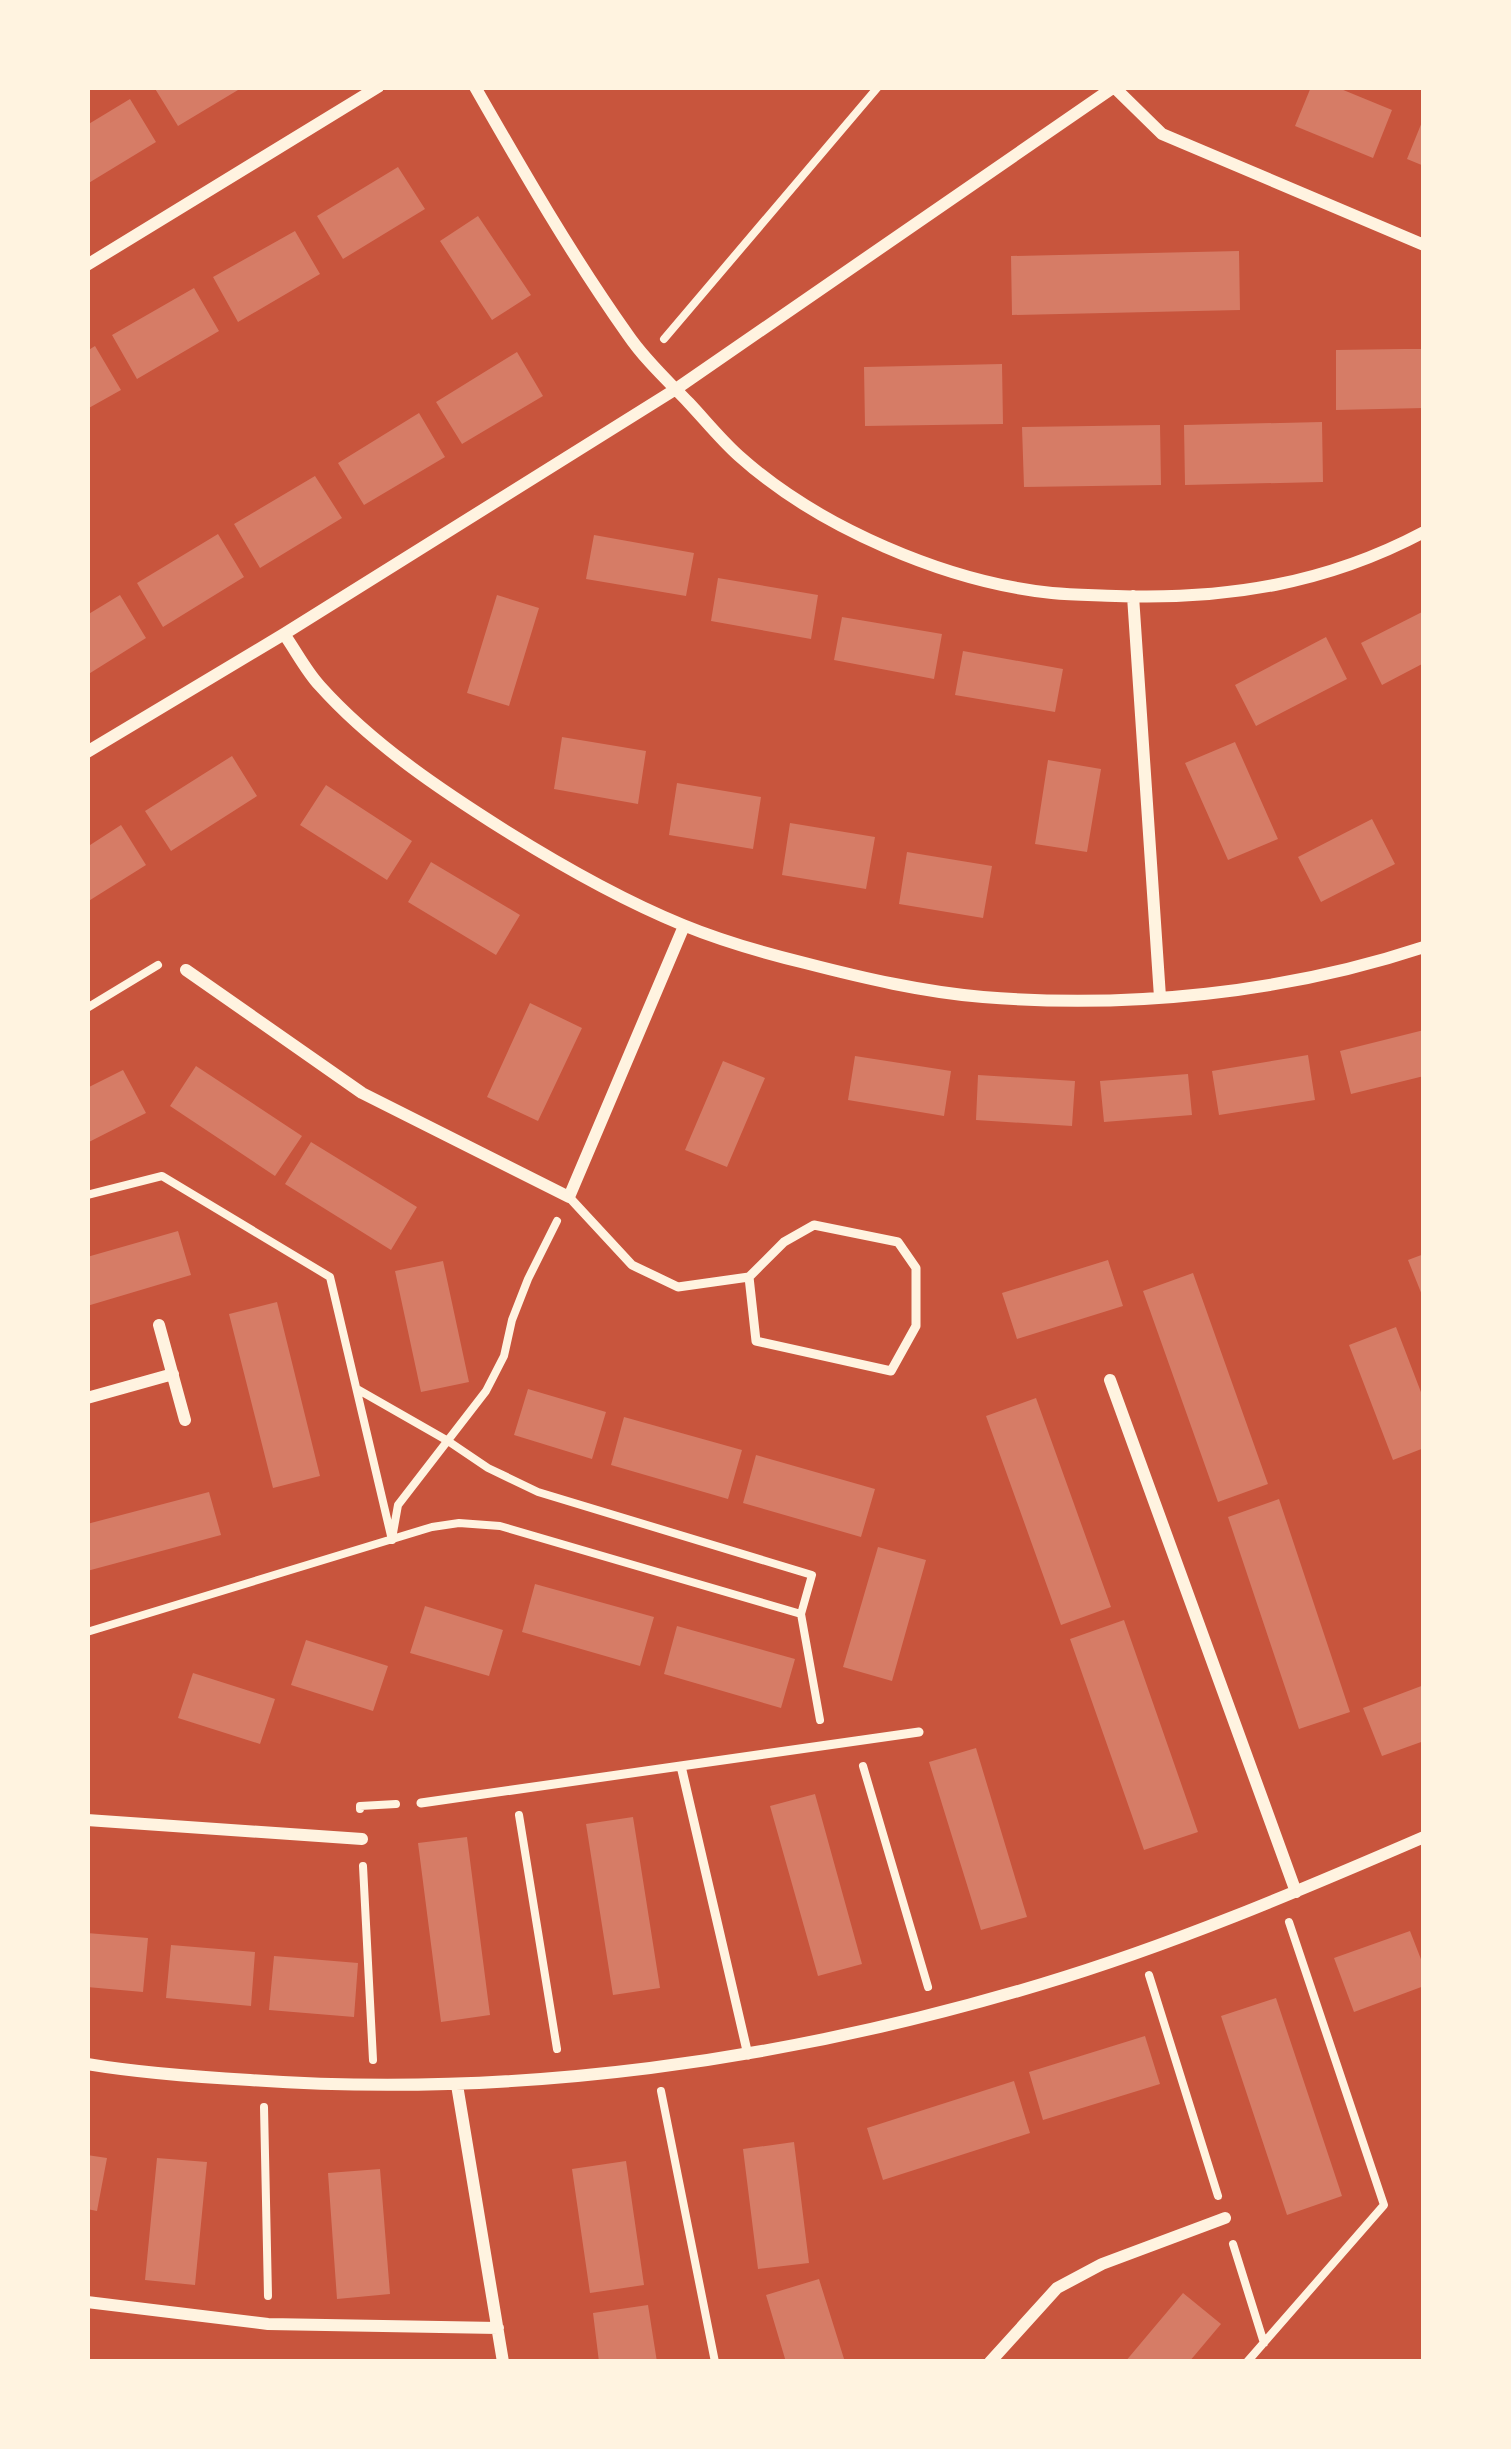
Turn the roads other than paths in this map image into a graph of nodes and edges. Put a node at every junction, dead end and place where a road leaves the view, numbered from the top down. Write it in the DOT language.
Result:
graph roads {
  1 [pos="377,87"];
  2 [pos="475,87"];
  3 [pos="1114,87"];
  4 [pos="1424,244"];
  5 [pos="87,265"];
  6 [pos="676,389"];
  7 [pos="1424,532"];
  8 [pos="1133,596"];
  9 [pos="284,634"];
  10 [pos="87,752"];
  11 [pos="683,926"];
  12 [pos="1424,947"];
  13 [pos="186,970"];
  14 [pos="1160,997"];
  15 [pos="569,1197"];
  16 [pos="749,1276"];
  17 [pos="159,1325"];
  18 [pos="173,1374"];
  19 [pos="1110,1379"];
  20 [pos="87,1398"];
  21 [pos="184,1420"];
  22 [pos="920,1732"];
  23 [pos="681,1766"];
  24 [pos="421,1803"];
  25 [pos="87,1820"];
  26 [pos="1424,1837"];
  27 [pos="362,1840"];
  28 [pos="1296,1892"];
  29 [pos="748,2055"];
  30 [pos="87,2064"];
  31 [pos="457,2085"];
  32 [pos="1225,2218"];
  33 [pos="87,2302"];
  34 [pos="498,2328"];
  35 [pos="503,2362"];
  36 [pos="990,2362"];
  1 -- 5 [label="street"];
  2 -- 6 [label="street"];
  3 -- 4 [label="street"];
  3 -- 6 [label="street"];
  6 -- 8 [label="street"];
  6 -- 9 [label="street"];
  7 -- 8 [label="street"];
  8 -- 14 [label="street"];
  9 -- 10 [label="street"];
  9 -- 11 [label="street"];
  11 -- 14 [label="street"];
  11 -- 15 [label="street"];
  12 -- 14 [label="street"];
  13 -- 15 [label="street"];
  15 -- 16 [label="lane"];
  16 -- 16 [label="lane"];
  17 -- 18 [label="street"];
  18 -- 20 [label="street"];
  18 -- 21 [label="street"];
  19 -- 28 [label="street"];
  22 -- 23 [label="lane"];
  23 -- 24 [label="lane"];
  23 -- 29 [label="lane"];
  25 -- 27 [label="street"];
  26 -- 28 [label="street"];
  28 -- 29 [label="street"];
  29 -- 31 [label="street"];
  30 -- 31 [label="street"];
  31 -- 34 [label="street"];
  32 -- 36 [label="street"];
  33 -- 34 [label="street"];
  34 -- 35 [label="street"];
}
